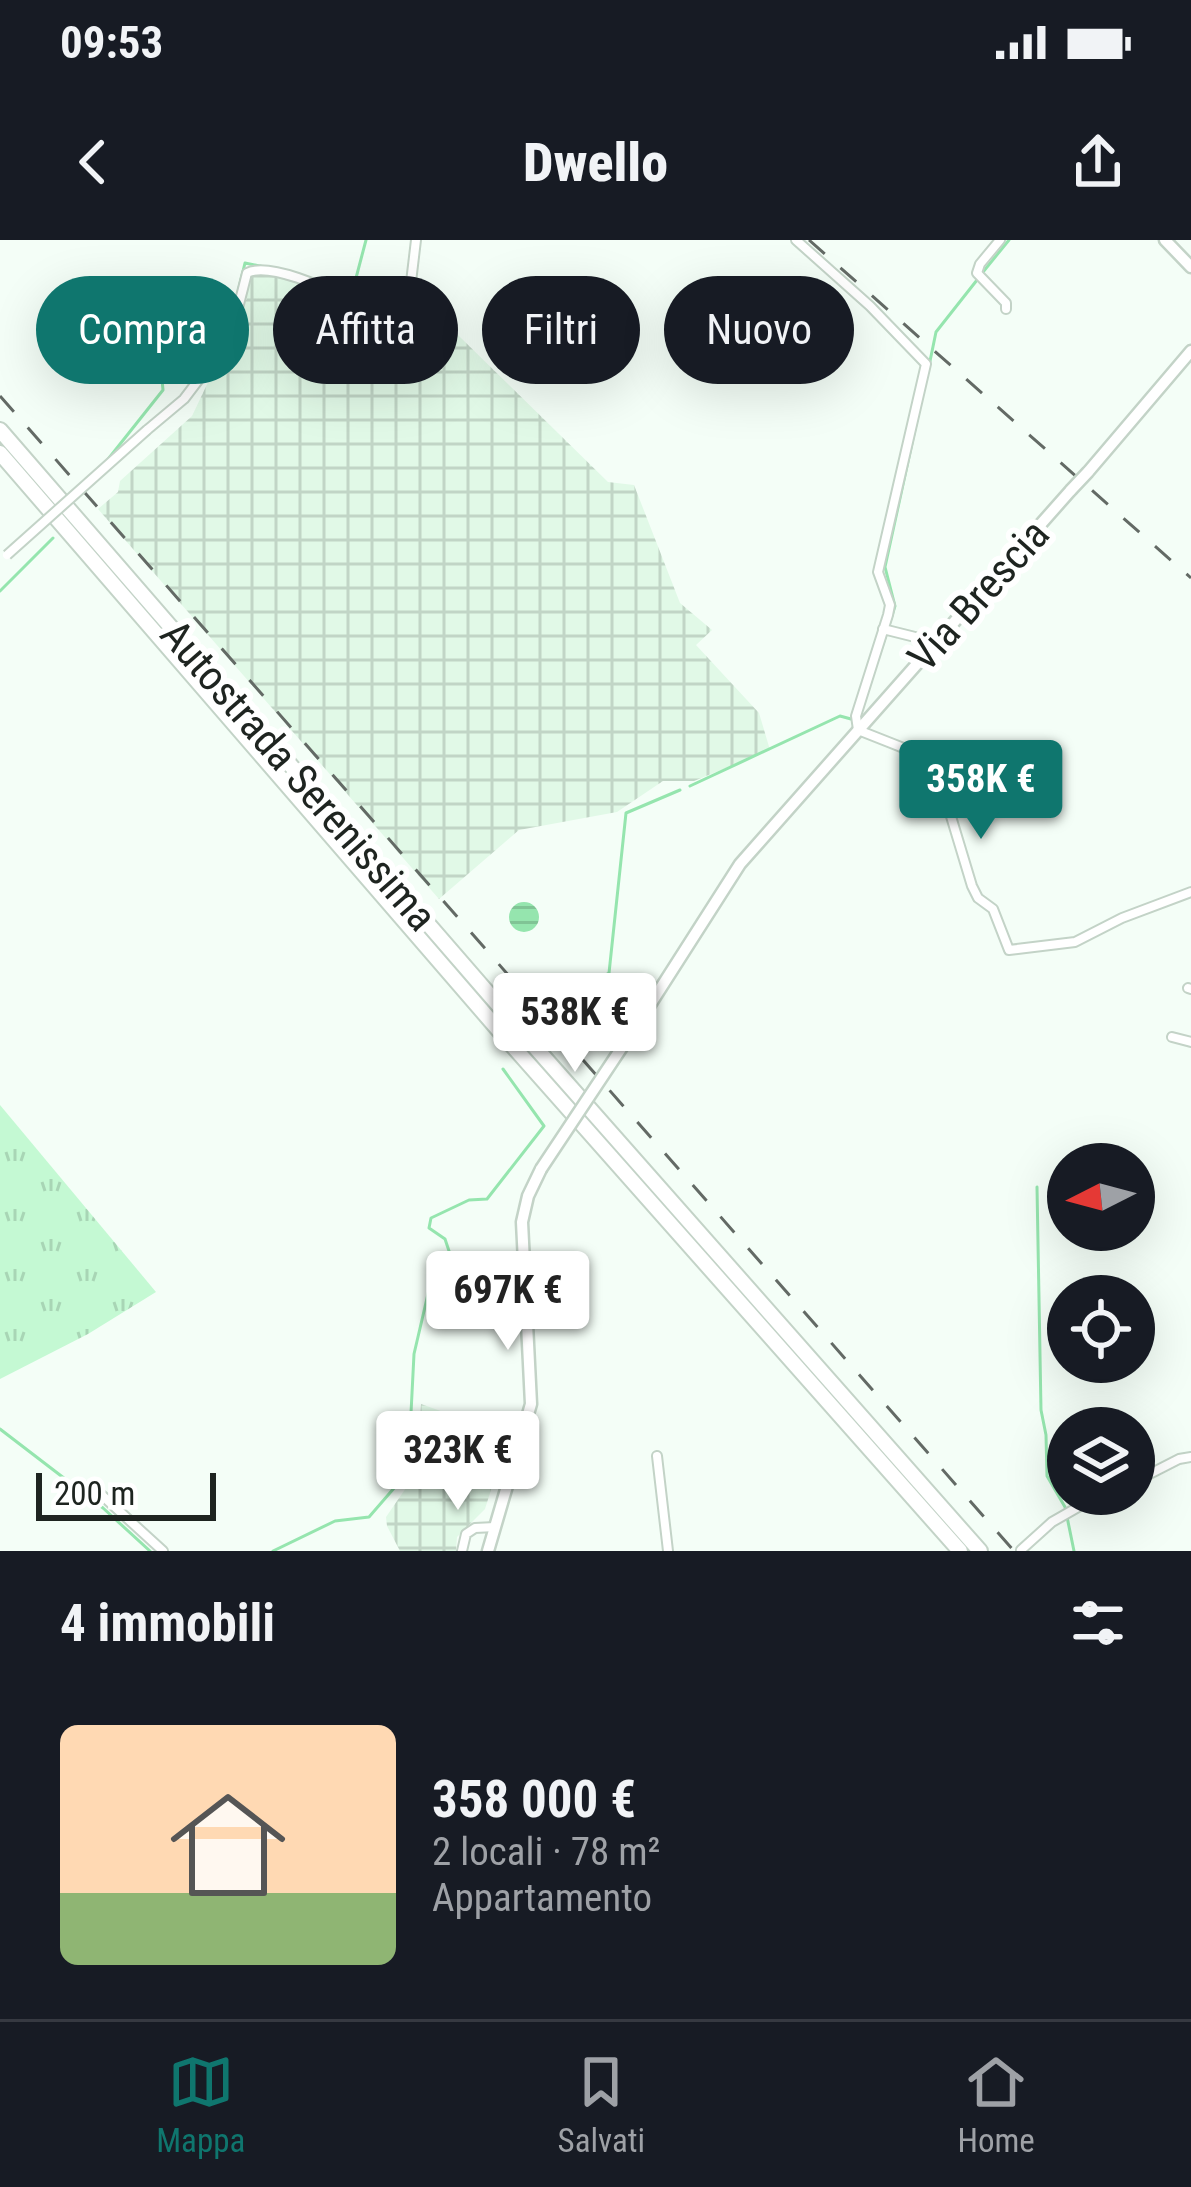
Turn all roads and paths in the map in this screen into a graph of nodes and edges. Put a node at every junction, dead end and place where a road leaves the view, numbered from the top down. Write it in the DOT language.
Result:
graph roads {
  1 [pos="416,240"];
  2 [pos="796,240"];
  3 [pos="1000,240"];
  4 [pos="1165,240"];
  5 [pos="1191,267"];
  6 [pos="1006,309"];
  7 [pos="1191,351"];
  8 [pos="0,430"];
  9 [pos="0,453"];
  10 [pos="3,558"];
  11 [pos="884,629"];
  12 [pos="935,642"];
  13 [pos="857,720"];
  14 [pos="1191,892"];
  15 [pos="1172,1037"];
  16 [pos="1191,1042"];
  17 [pos="657,1456"];
  18 [pos="1191,1457"];
  19 [pos="1155,1471"];
  20 [pos="81,1490"];
  21 [pos="1064,1515"];
  22 [pos="495,1527"];
  23 [pos="1021,1550"];
  24 [pos="164,1551"];
  25 [pos="462,1551"];
  26 [pos="488,1551"];
  27 [pos="668,1551"];
  28 [pos="960,1551"];
  29 [pos="980,1551"];
  1 -- 10 [label="street, bridge"];
  2 -- 11 [label="street"];
  3 -- 6 [label="street"];
  4 -- 5 [label="main road"];
  7 -- 12 [label="main road, Via Brescia, bridge"];
  8 -- 29 [label="highway, Autostrada Serenissima"];
  9 -- 28 [label="highway, Autostrada Serenissima"];
  11 -- 12 [label="street"];
  11 -- 13 [label="street"];
  12 -- 13 [label="main road, Via Brescia"];
  13 -- 14 [label="street"];
  13 -- 22 [label="main road, Via Brescia, bridge"];
  15 -- 16 [label="street"];
  17 -- 27 [label="street"];
  18 -- 19 [label="street"];
  20 -- 24 [label="street"];
  21 -- 23 [label="street"];
  22 -- 25 [label="street"];
  22 -- 26 [label="main road, Via Brescia"];
}
